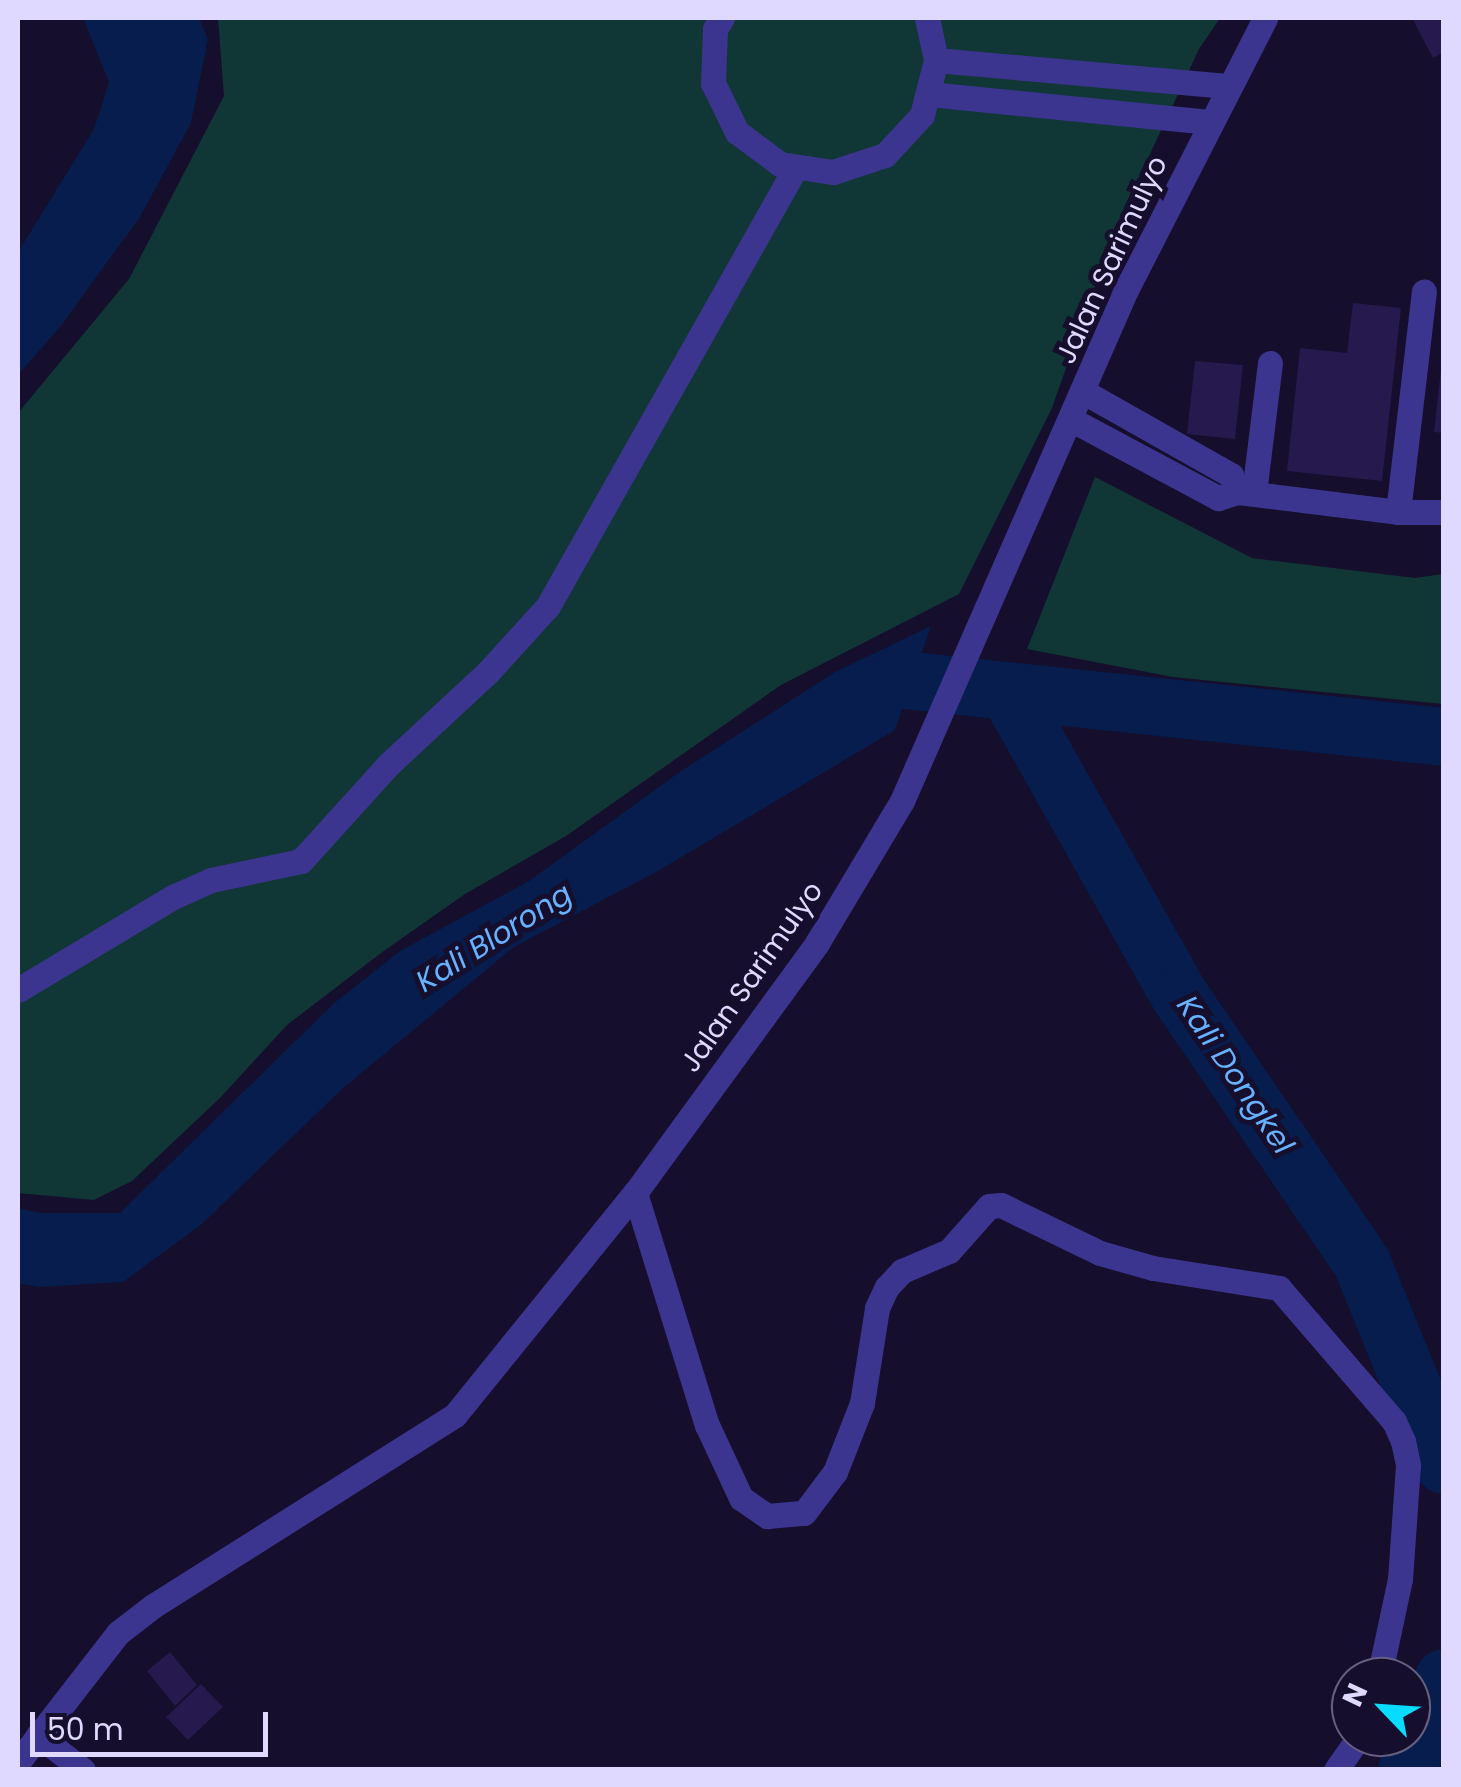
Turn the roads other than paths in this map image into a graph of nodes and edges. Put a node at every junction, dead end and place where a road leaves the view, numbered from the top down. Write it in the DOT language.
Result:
graph roads {
  1 [pos="722,18"];
  2 [pos="928,18"];
  3 [pos="1266,18"];
  4 [pos="936,60"];
  5 [pos="1228,86"];
  6 [pos="930,94"];
  7 [pos="1210,122"];
  8 [pos="796,167"];
  9 [pos="1424,292"];
  10 [pos="1270,363"];
  11 [pos="1084,392"];
  12 [pos="1072,420"];
  13 [pos="1237,494"];
  14 [pos="1398,512"];
  15 [pos="1444,512"];
  16 [pos="18,990"];
  17 [pos="634,1193"];
  18 [pos="1383,1657"];
  19 [pos="38,1735"];
  20 [pos="18,1762"];
  21 [pos="83,1770"];
  1 -- 8 [label="street"];
  2 -- 4 [label="street"];
  3 -- 5 [label="street, Jalan Sarimulyo"];
  4 -- 5 [label="street"];
  4 -- 6 [label="street"];
  5 -- 7 [label="street, Jalan Sarimulyo"];
  6 -- 7 [label="street"];
  6 -- 8 [label="street"];
  7 -- 11 [label="street, Jalan Sarimulyo"];
  8 -- 16 [label="street"];
  9 -- 14 [label="street"];
  10 -- 13 [label="street"];
  11 -- 12 [label="street, Jalan Sarimulyo"];
  11 -- 13 [label="street"];
  12 -- 13 [label="street"];
  12 -- 17 [label="street, Jalan Sarimulyo"];
  13 -- 14 [label="street"];
  14 -- 15 [label="street"];
  17 -- 18 [label="street"];
  17 -- 19 [label="street, Jalan Sarimulyo"];
  19 -- 20 [label="street, Jalan Sarimulyo"];
  19 -- 21 [label="street"];
}
